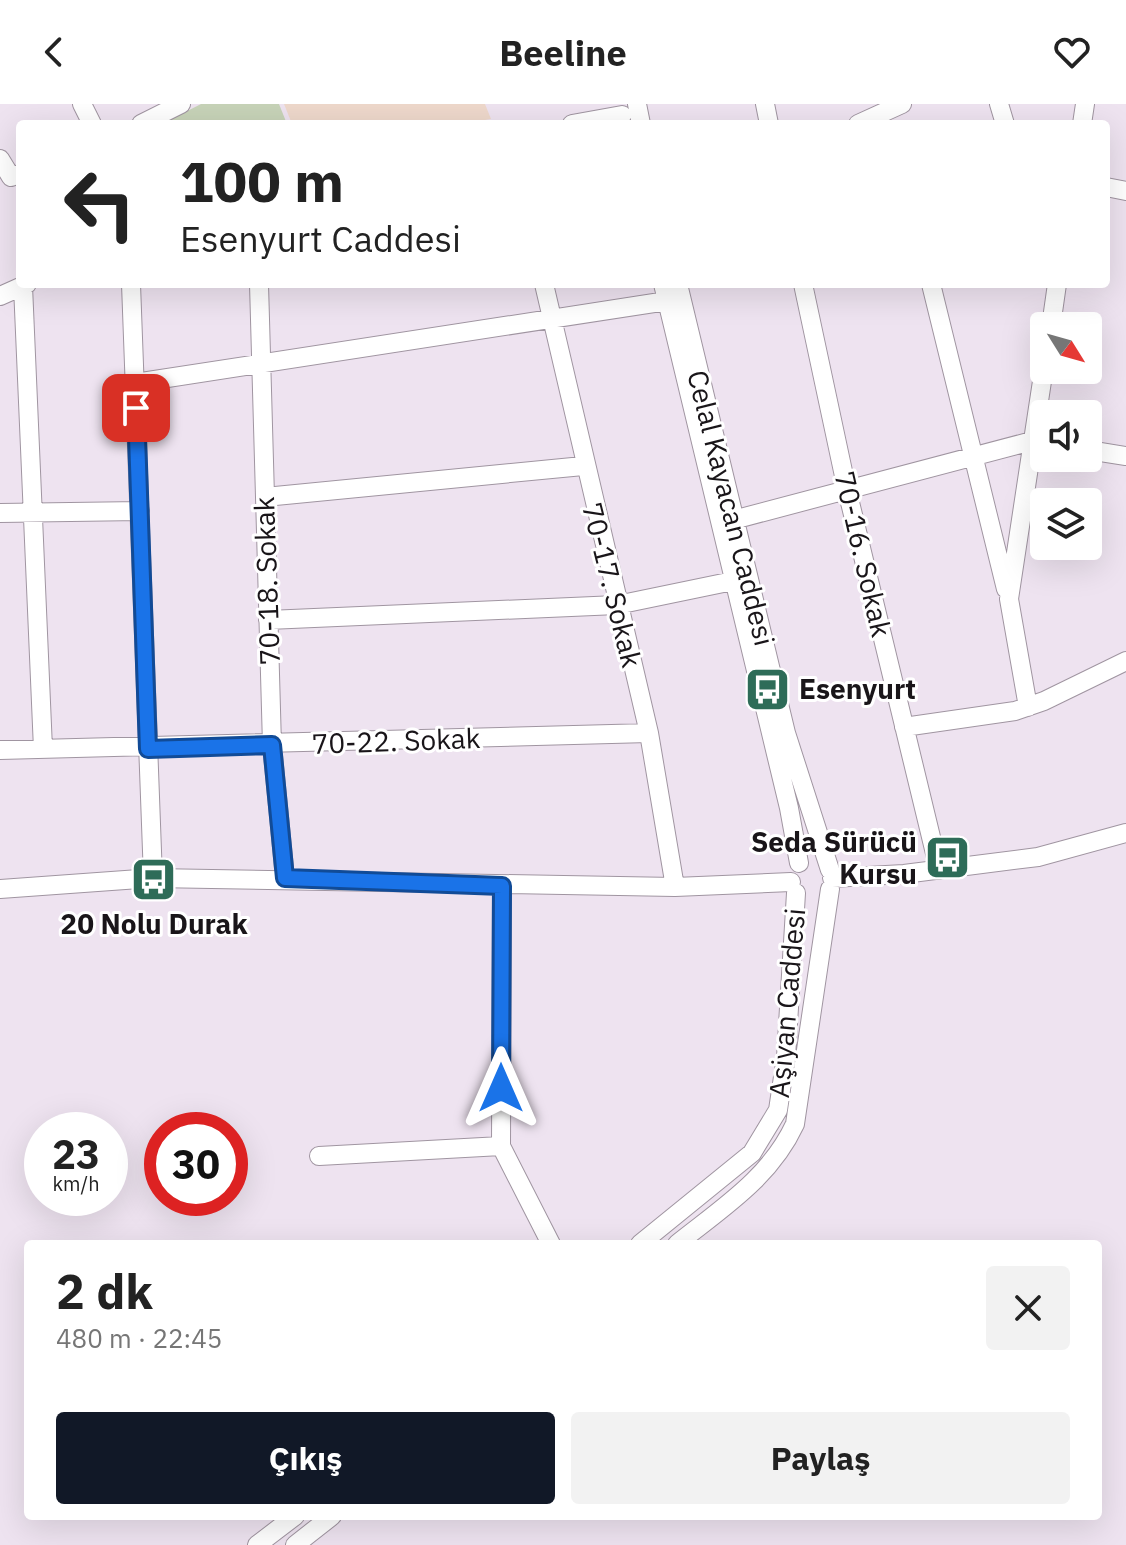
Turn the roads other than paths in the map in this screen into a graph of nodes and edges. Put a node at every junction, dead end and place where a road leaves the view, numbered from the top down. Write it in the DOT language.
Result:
graph roads {
  1 [pos="181,104"];
  2 [pos="626,112"];
  3 [pos="894,113"];
  4 [pos="149,120"];
  5 [pos="590,120"];
  6 [pos="871,120"];
  7 [pos="0,159"];
  8 [pos="16,175"];
  9 [pos="25,288"];
  10 [pos="131,288"];
  11 [pos="259,288"];
  12 [pos="545,288"];
  13 [pos="679,288"];
  14 [pos="804,288"];
  15 [pos="932,288"];
  16 [pos="1056,288"];
  17 [pos="665,292"];
  18 [pos="1053,312"];
  19 [pos="552,320"];
  20 [pos="261,365"];
  21 [pos="135,383"];
  22 [pos="1030,444"];
  23 [pos="1102,452"];
  24 [pos="973,456"];
  25 [pos="1126,456"];
  26 [pos="583,466"];
  27 [pos="1032,472"];
  28 [pos="847,490"];
  29 [pos="265,497"];
  30 [pos="140,511"];
  31 [pos="32,512"];
  32 [pos="0,513"];
  33 [pos="733,520"];
  34 [pos="733,581"];
  35 [pos="1009,599"];
  36 [pos="617,605"];
  37 [pos="268,620"];
  38 [pos="1126,661"];
  39 [pos="1028,707"];
  40 [pos="904,727"];
  41 [pos="649,733"];
  42 [pos="272,745"];
  43 [pos="43,749"];
  44 [pos="148,749"];
  45 [pos="0,750"];
  46 [pos="1126,833"];
  47 [pos="799,863"];
  48 [pos="939,870"];
  49 [pos="153,878"];
  50 [pos="285,878"];
  51 [pos="831,879"];
  52 [pos="502,886"];
  53 [pos="675,887"];
  54 [pos="793,887"];
  55 [pos="0,889"];
  56 [pos="501,1146"];
  57 [pos="319,1156"];
  58 [pos="549,1240"];
  59 [pos="645,1240"];
  60 [pos="682,1240"];
  61 [pos="290,1520"];
  62 [pos="327,1520"];
  63 [pos="257,1545"];
  64 [pos="295,1545"];
  1 -- 4 [label="street"];
  2 -- 5 [label="street"];
  3 -- 6 [label="street"];
  7 -- 8 [label="street"];
  9 -- 31 [label="street"];
  10 -- 21 [label="street"];
  11 -- 20 [label="street, 70-18. Sokak"];
  12 -- 19 [label="street, 70-17. Sokak"];
  13 -- 33 [label="street, Celal Kayacan Caddesi"];
  14 -- 28 [label="street, 70-16. Sokak"];
  15 -- 24 [label="street"];
  16 -- 18 [label="street"];
  17 -- 19 [label="street"];
  17 -- 34 [label="street, Celal Kayacan Caddesi"];
  19 -- 20 [label="street"];
  19 -- 26 [label="street, 70-17. Sokak"];
  20 -- 21 [label="street"];
  20 -- 29 [label="street, 70-18. Sokak"];
  21 -- 30 [label="street"];
  22 -- 24 [label="street"];
  23 -- 25 [label="street"];
  24 -- 28 [label="street"];
  24 -- 35 [label="street"];
  26 -- 29 [label="street"];
  26 -- 36 [label="street, 70-17. Sokak"];
  27 -- 35 [label="street"];
  28 -- 33 [label="street"];
  28 -- 40 [label="street, 70-16. Sokak"];
  29 -- 37 [label="street, 70-18. Sokak"];
  30 -- 31 [label="street"];
  30 -- 44 [label="street"];
  31 -- 32 [label="street"];
  31 -- 43 [label="street"];
  33 -- 51 [label="street, Celal Kayacan Caddesi"];
  34 -- 36 [label="street"];
  34 -- 47 [label="street, Celal Kayacan Caddesi"];
  35 -- 39 [label="street"];
  36 -- 37 [label="street"];
  36 -- 41 [label="street, 70-17. Sokak"];
  37 -- 42 [label="street, 70-18. Sokak"];
  38 -- 39 [label="street"];
  39 -- 40 [label="street"];
  40 -- 48 [label="street, 70-16. Sokak"];
  41 -- 42 [label="street, 70-22. Sokak"];
  41 -- 53 [label="street, 70-17. Sokak"];
  42 -- 44 [label="street, 70-22. Sokak"];
  42 -- 50 [label="street, 70-18. Sokak"];
  43 -- 44 [label="street, 70-22. Sokak"];
  43 -- 45 [label="street, 70-22. Sokak"];
  44 -- 49 [label="street"];
  46 -- 48 [label="street"];
  47 -- 51 [label="street"];
  47 -- 54 [label="street, Aşiyan Caddesi"];
  48 -- 51 [label="street"];
  49 -- 50 [label="street"];
  49 -- 55 [label="street"];
  50 -- 52 [label="street"];
  51 -- 54 [label="street"];
  51 -- 60 [label="street, Aşiyan Caddesi"];
  52 -- 53 [label="street"];
  52 -- 56 [label="street"];
  53 -- 54 [label="street"];
  54 -- 59 [label="street, Aşiyan Caddesi"];
  56 -- 57 [label="street"];
  56 -- 58 [label="street"];
  61 -- 63 [label="street"];
  62 -- 64 [label="street"];
}
